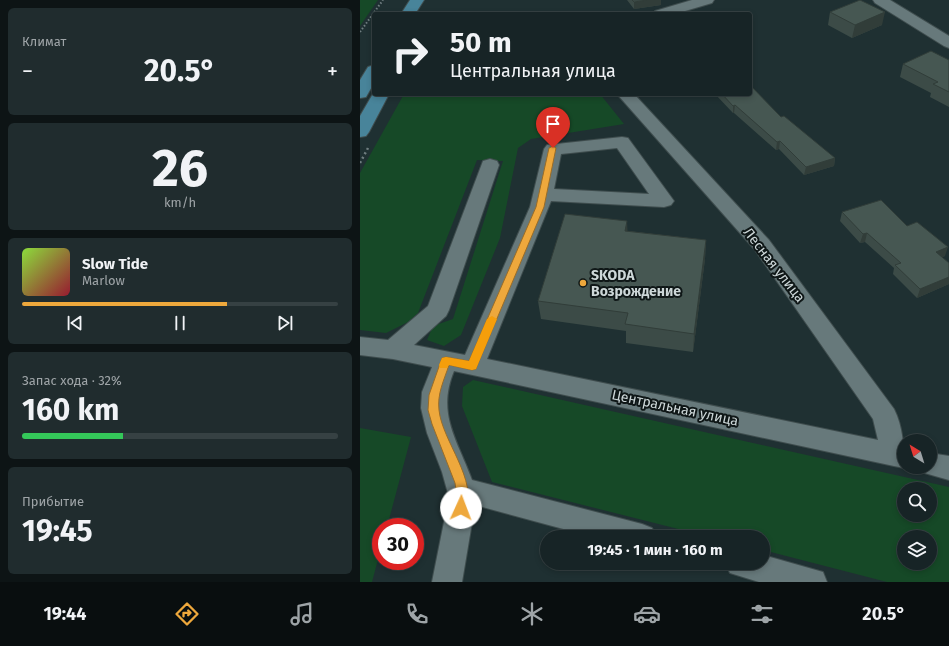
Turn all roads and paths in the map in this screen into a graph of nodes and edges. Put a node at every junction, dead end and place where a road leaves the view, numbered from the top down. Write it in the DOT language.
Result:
graph roads {
  1 [pos="383,0"];
  2 [pos="417,0"];
  3 [pos="707,0"];
  4 [pos="880,0"];
  5 [pos="374,12"];
  6 [pos="409,12"];
  7 [pos="667,12"];
  8 [pos="372,15"];
  9 [pos="360,32"];
  10 [pos="949,43"];
  11 [pos="372,73"];
  12 [pos="360,92"];
  13 [pos="380,96"];
  14 [pos="627,96"];
  15 [pos="360,132"];
  16 [pos="490,165"];
  17 [pos="542,194"];
  18 [pos="360,346"];
  19 [pos="393,350"];
  20 [pos="446,361"];
  21 [pos="472,366"];
  22 [pos="897,450"];
  23 [pos="897,456"];
  24 [pos="937,465"];
  25 [pos="949,468"];
  26 [pos="462,493"];
  27 [pos="613,530"];
  28 [pos="767,570"];
  29 [pos="447,582"];
  30 [pos="812,582"];
  1 -- 5 [label="path"];
  2 -- 6 [label="main road"];
  3 -- 7 [label="street"];
  4 -- 10 [label="street"];
  8 -- 9 [label="path"];
  11 -- 12 [label="main road"];
  13 -- 15 [label="main road"];
  14 -- 22 [label="street, Лесная улица"];
  16 -- 19 [label="street"];
  17 -- 17 [label="street"];
  17 -- 21 [label="street"];
  18 -- 19 [label="street, Центральная улица"];
  19 -- 20 [label="street, Центральная улица"];
  20 -- 21 [label="street, Центральная улица"];
  20 -- 26 [label="street"];
  21 -- 23 [label="street, Центральная улица"];
  24 -- 25 [label="street"];
  26 -- 27 [label="street"];
  26 -- 29 [label="street"];
  28 -- 30 [label="street"];
}
